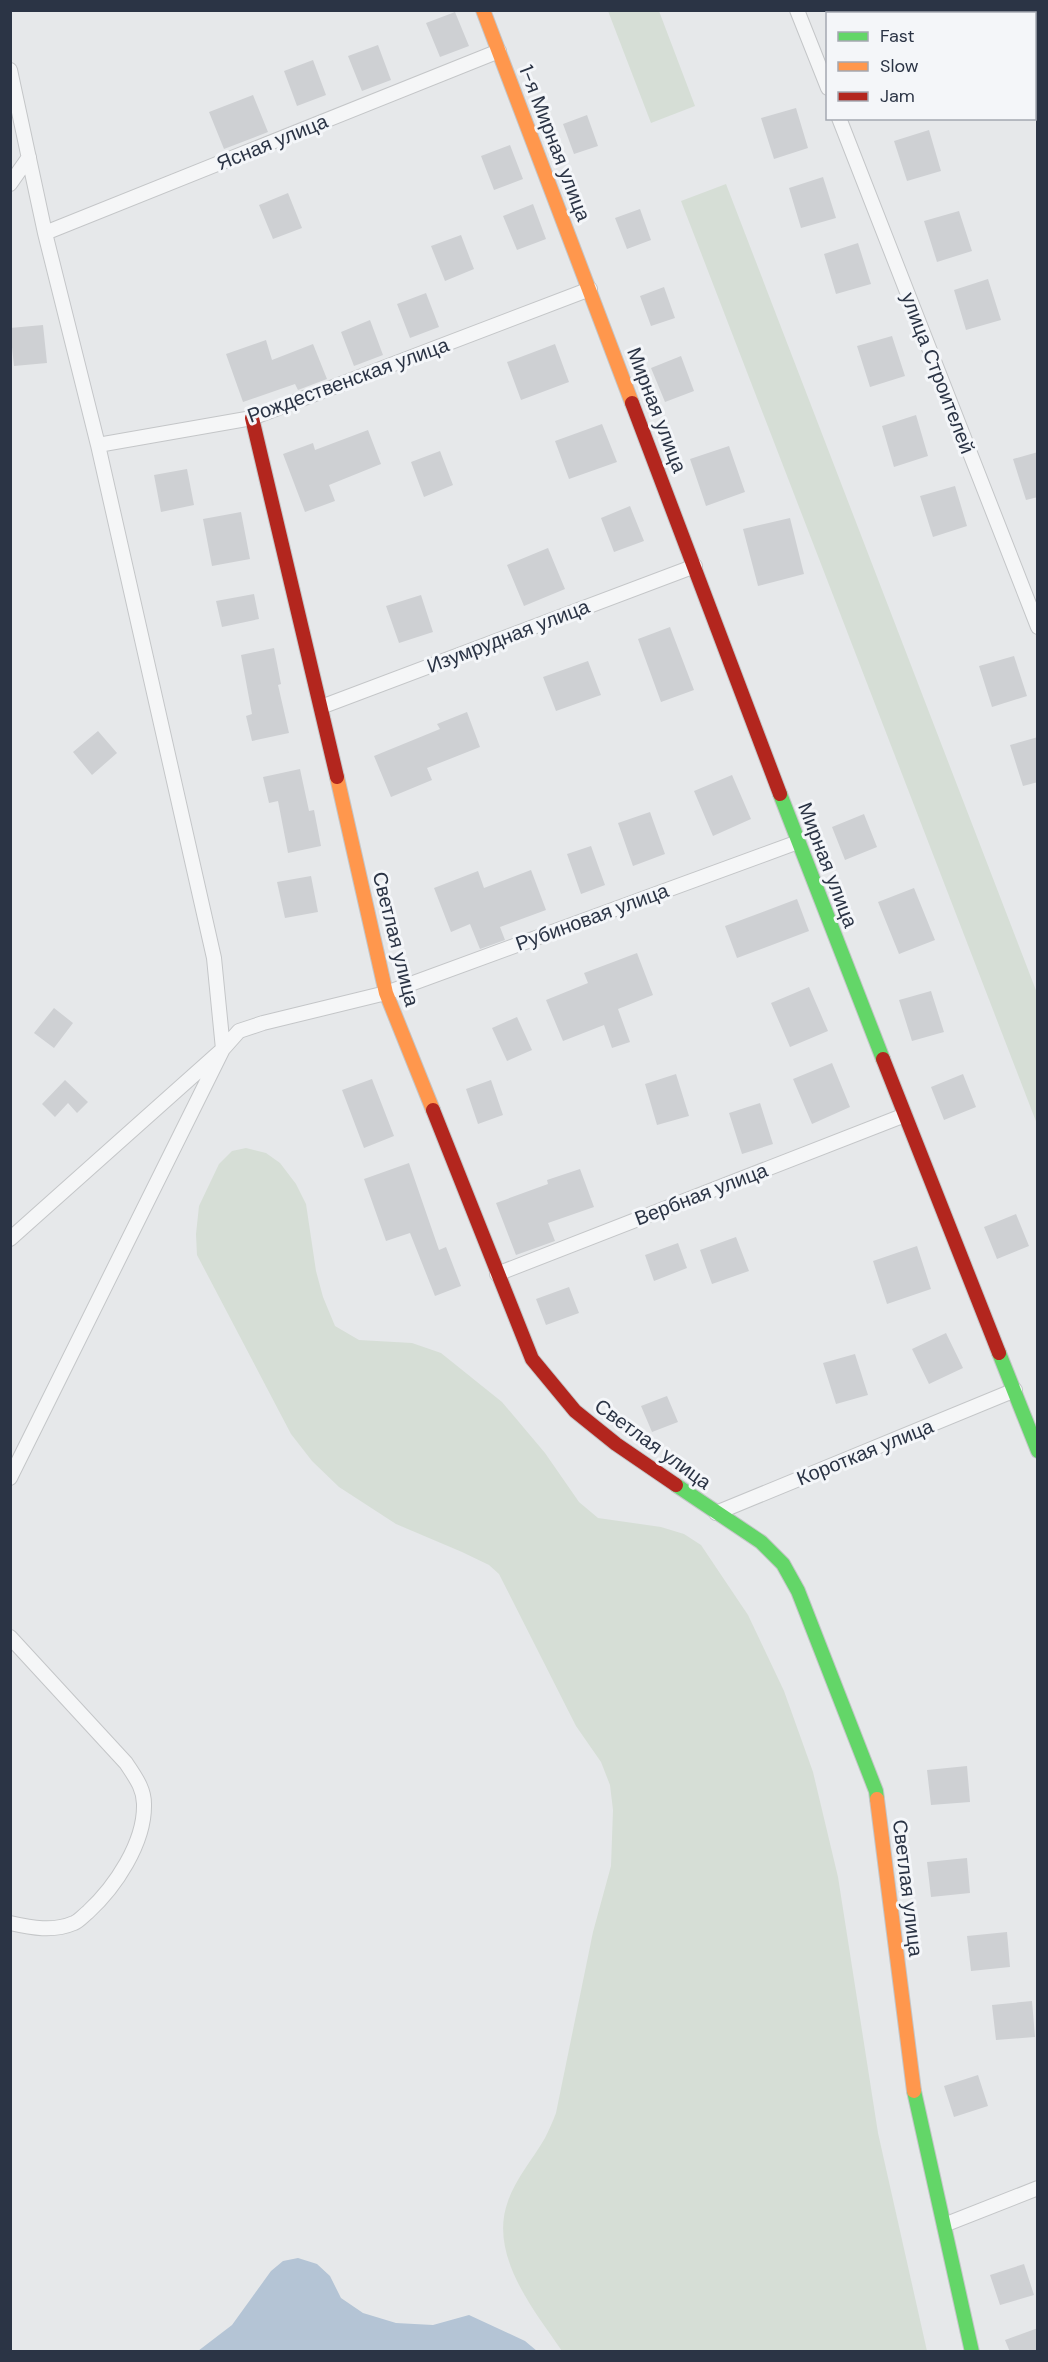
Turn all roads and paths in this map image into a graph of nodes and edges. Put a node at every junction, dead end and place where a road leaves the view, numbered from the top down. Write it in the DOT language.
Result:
graph roads {
  1 [pos="483,10"];
  2 [pos="797,10"];
  3 [pos="499,51"];
  4 [pos="10,70"];
  5 [pos="826,83"];
  6 [pos="840,120"];
  7 [pos="29,157"];
  8 [pos="10,184"];
  9 [pos="45,233"];
  10 [pos="590,289"];
  11 [pos="252,418"];
  12 [pos="98,445"];
  13 [pos="695,566"];
  14 [pos="1038,627"];
  15 [pos="321,707"];
  16 [pos="798,842"];
  17 [pos="386,993"];
  18 [pos="223,1049"];
  19 [pos="904,1115"];
  20 [pos="10,1239"];
  21 [pos="497,1274"];
  22 [pos="1015,1390"];
  23 [pos="1038,1451"];
  24 [pos="10,1478"];
  25 [pos="716,1513"];
  26 [pos="10,1637"];
  27 [pos="10,1923"];
  28 [pos="1038,2188"];
  29 [pos="944,2224"];
  30 [pos="972,2352"];
  1 -- 3 [label="street, 1-я Мирная улица"];
  2 -- 5 [label="street"];
  3 -- 9 [label="street, Ясная улица"];
  3 -- 10 [label="street, 1-я Мирная улица"];
  4 -- 7 [label="street"];
  6 -- 14 [label="street, улица Строителей"];
  7 -- 8 [label="street"];
  7 -- 9 [label="street"];
  9 -- 12 [label="street"];
  10 -- 11 [label="street, Рождественская улица"];
  10 -- 13 [label="street, Мирная улица"];
  11 -- 12 [label="street, Рождественская улица"];
  11 -- 15 [label="street, Светлая улица"];
  12 -- 18 [label="street"];
  13 -- 15 [label="street, Изумрудная улица"];
  13 -- 16 [label="street, Мирная улица"];
  15 -- 17 [label="street, Светлая улица"];
  16 -- 17 [label="street, Рубиновая улица"];
  16 -- 19 [label="street, Мирная улица"];
  17 -- 18 [label="street, Рубиновая улица"];
  17 -- 21 [label="street, Светлая улица"];
  18 -- 20 [label="street, Рубиновая улица"];
  18 -- 24 [label="street"];
  19 -- 21 [label="street, Вербная улица"];
  19 -- 22 [label="street, Мирная улица"];
  21 -- 25 [label="street, Светлая улица"];
  22 -- 23 [label="street, Мирная улица"];
  22 -- 25 [label="street, Короткая улица"];
  25 -- 29 [label="street, Светлая улица"];
  26 -- 27 [label="street"];
  28 -- 29 [label="street"];
  29 -- 30 [label="street, Светлая улица"];
}
